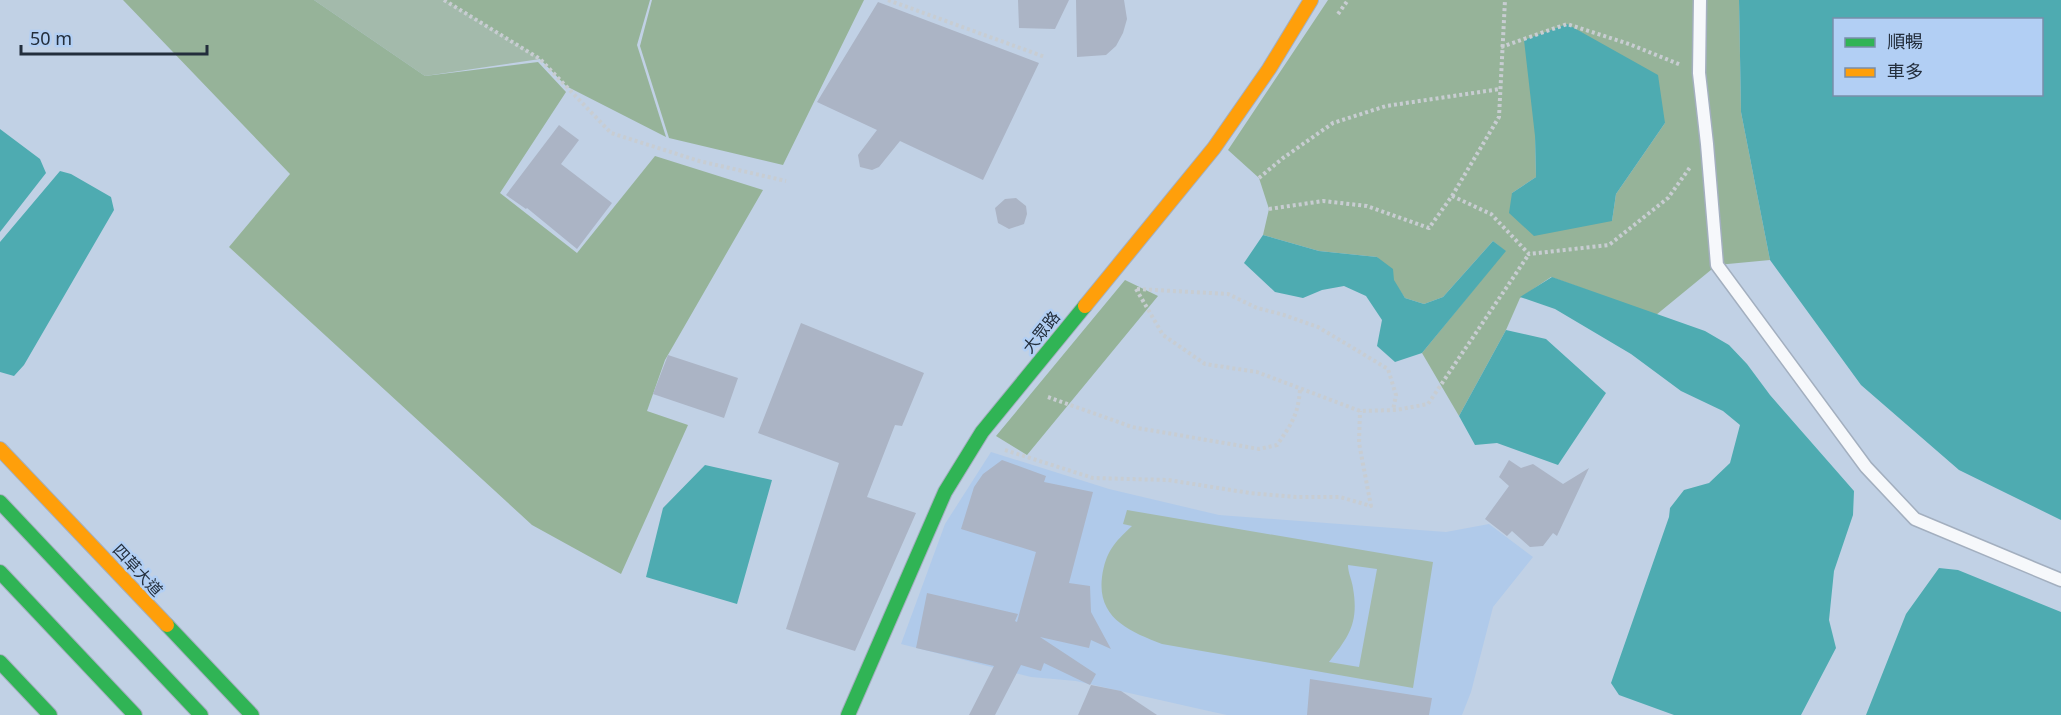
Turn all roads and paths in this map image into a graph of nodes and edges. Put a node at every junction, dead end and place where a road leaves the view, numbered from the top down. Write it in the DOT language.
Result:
graph roads {
  1 [pos="444,0"];
  2 [pos="888,0"];
  3 [pos="1311,0"];
  4 [pos="1505,0"];
  5 [pos="1700,0"];
  6 [pos="1501,47"];
  7 [pos="1045,57"];
  8 [pos="1699,73"];
  9 [pos="1500,89"];
  10 [pos="1707,144"];
  11 [pos="1259,178"];
  12 [pos="786,181"];
  13 [pos="1452,196"];
  14 [pos="1269,209"];
  15 [pos="1529,254"];
  16 [pos="1300,390"];
  17 [pos="1048,397"];
  18 [pos="1393,410"];
  19 [pos="1360,411"];
  20 [pos="0,449"];
  21 [pos="1005,450"];
  22 [pos="0,502"];
  23 [pos="0,572"];
  24 [pos="2061,579"];
  25 [pos="0,662"];
  26 [pos="50,715"];
  27 [pos="135,715"];
  28 [pos="201,715"];
  29 [pos="252,715"];
  30 [pos="848,715"];
  1 -- 12 [label="path"];
  2 -- 7 [label="path"];
  3 -- 30 [label="street, 大眾路"];
  4 -- 6 [label="path"];
  5 -- 8 [label="lane"];
  6 -- 8 [label="path"];
  6 -- 9 [label="path"];
  8 -- 10 [label="lane"];
  9 -- 11 [label="path"];
  9 -- 13 [label="path"];
  10 -- 15 [label="path"];
  10 -- 24 [label="lane"];
  13 -- 14 [label="path"];
  13 -- 15 [label="path"];
  15 -- 18 [label="path"];
  16 -- 17 [label="path"];
  16 -- 18 [label="path"];
  16 -- 19 [label="path"];
  18 -- 19 [label="path"];
  19 -- 21 [label="path"];
  20 -- 29 [label="street, 四草大道"];
  22 -- 28 [label="street"];
  23 -- 27 [label="street"];
  25 -- 26 [label="street"];
}
